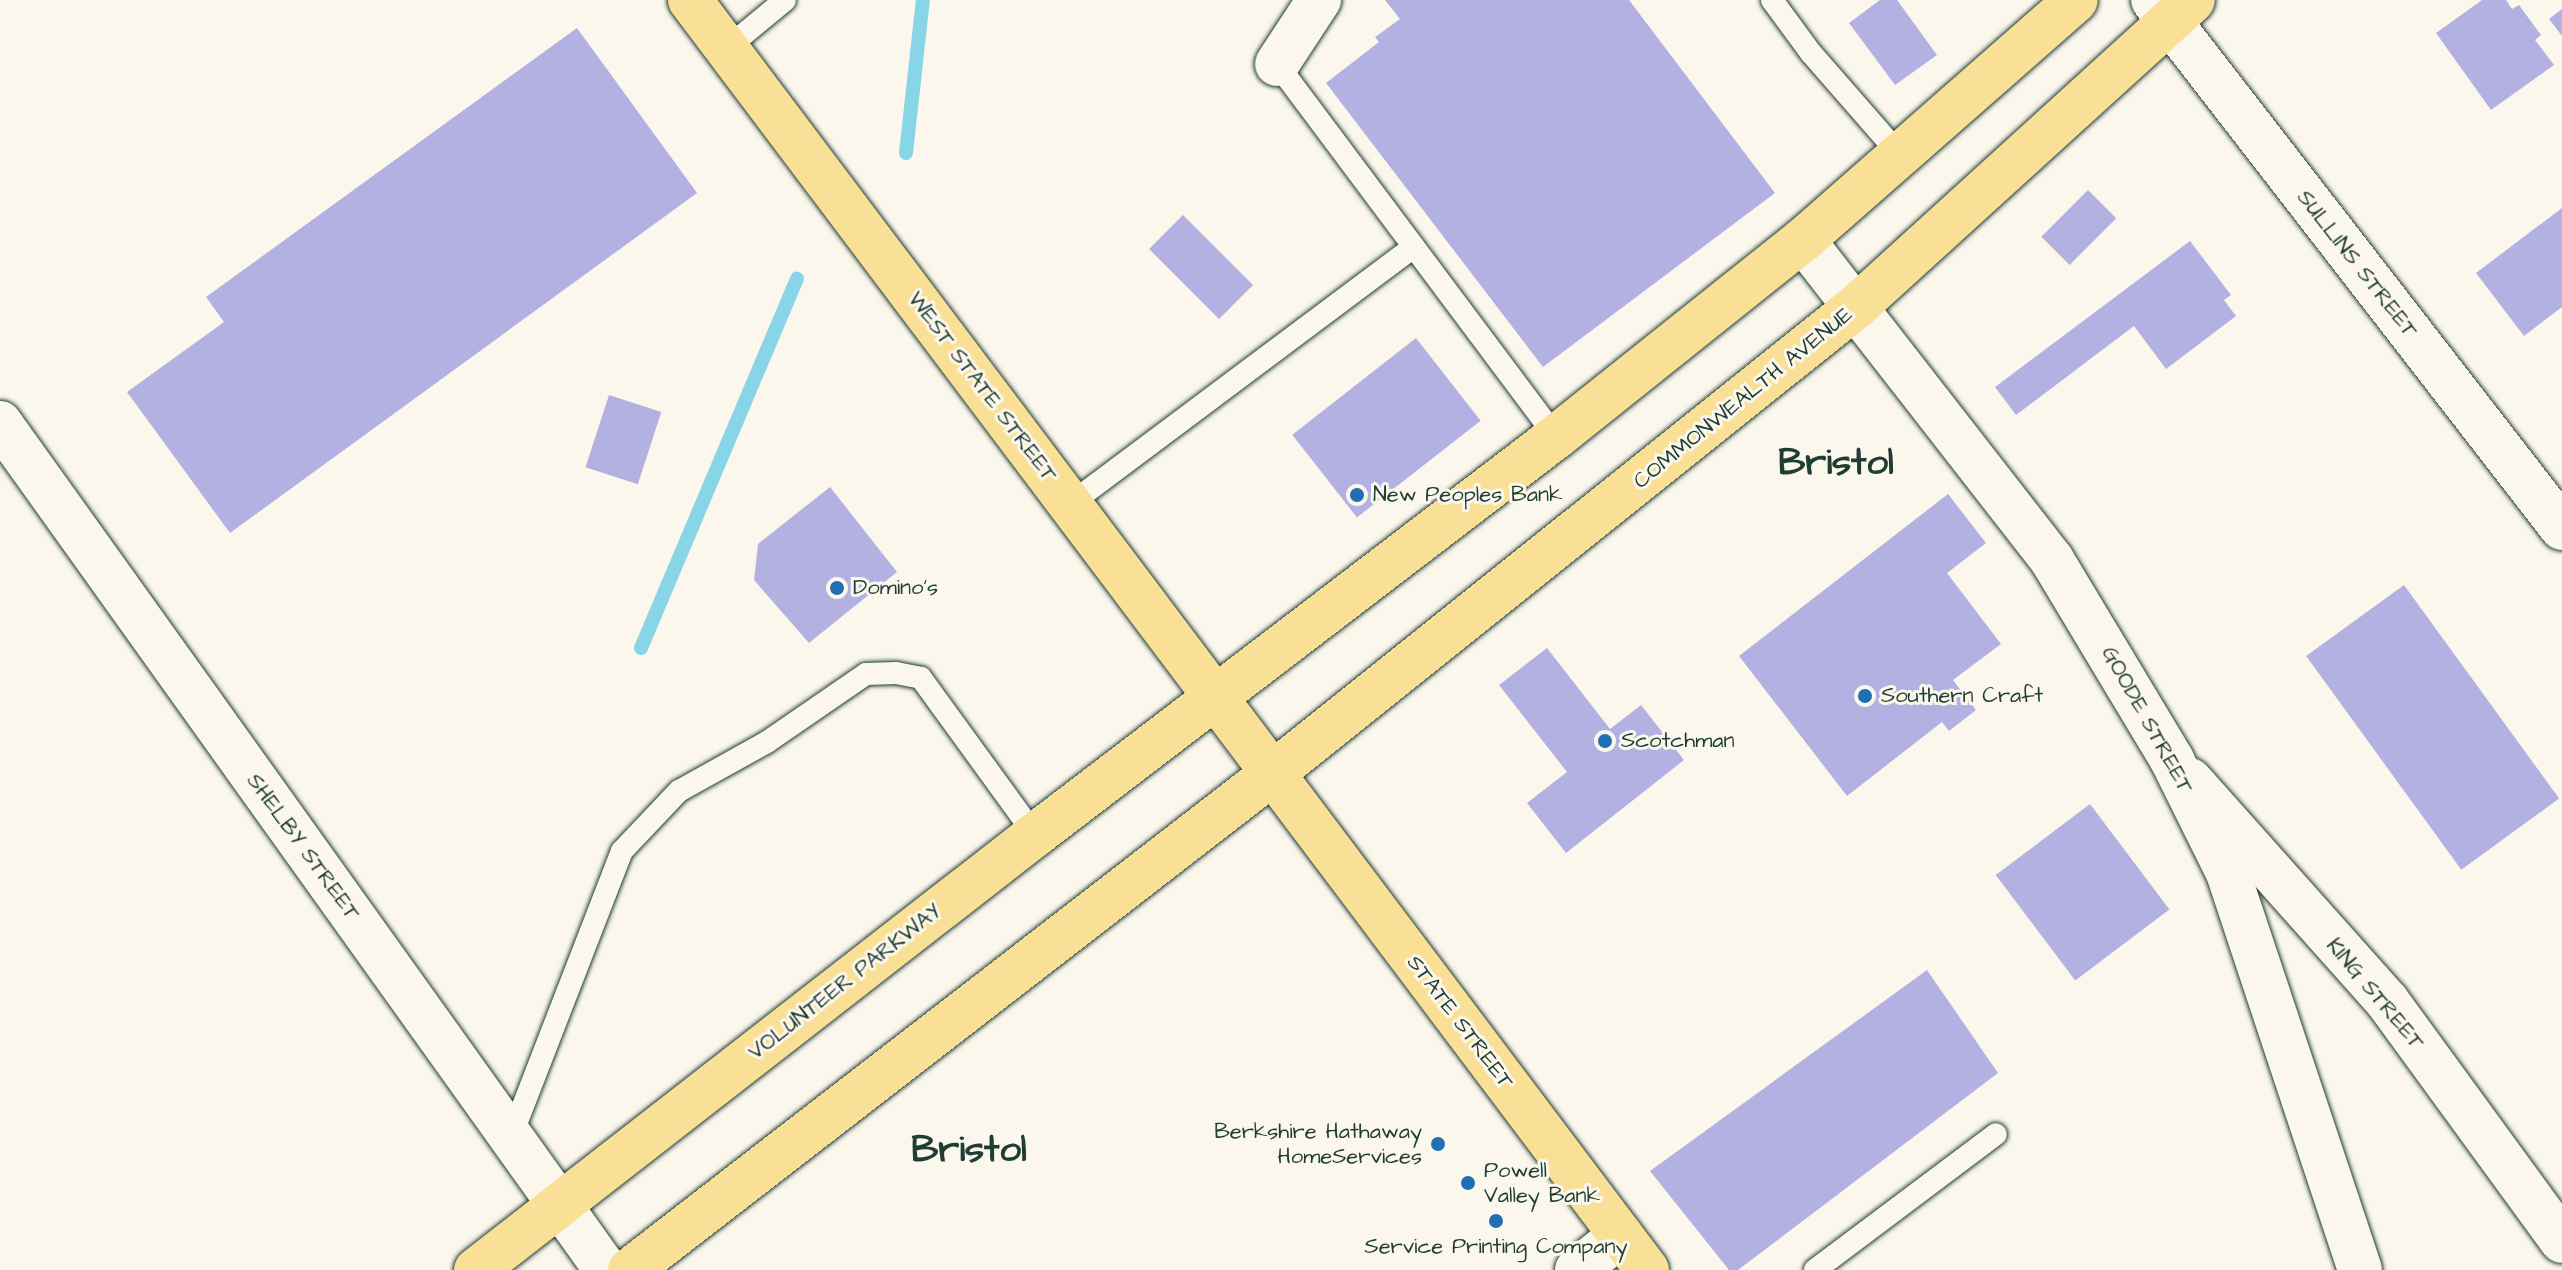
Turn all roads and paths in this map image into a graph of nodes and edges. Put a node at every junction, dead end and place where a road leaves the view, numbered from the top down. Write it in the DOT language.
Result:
graph roads {
  1 [pos="690,0"];
  2 [pos="785,0"];
  3 [pos="1319,0"];
  4 [pos="1772,0"];
  5 [pos="2076,0"];
  6 [pos="2172,7"];
  7 [pos="727,48"];
  8 [pos="1277,64"];
  9 [pos="1900,155"];
  10 [pos="1803,240"];
  11 [pos="1413,247"];
  12 [pos="1857,306"];
  13 [pos="0,423"];
  14 [pos="1556,437"];
  15 [pos="1070,504"];
  16 [pos="2562,528"];
  17 [pos="1217,699"];
  18 [pos="2172,760"];
  19 [pos="1273,773"];
  20 [pos="1035,835"];
  21 [pos="1996,1134"];
  22 [pos="511,1137"];
  23 [pos="559,1204"];
  24 [pos="1621,1235"];
  25 [pos="2562,1241"];
  26 [pos="476,1270"];
  27 [pos="606,1270"];
  28 [pos="630,1270"];
  29 [pos="1577,1270"];
  30 [pos="1647,1270"];
  31 [pos="1815,1270"];
  32 [pos="2360,1270"];
  1 -- 7 [label="main road, WEST STATE STREET"];
  2 -- 7 [label="lane"];
  3 -- 8 [label="street"];
  4 -- 9 [label="lane"];
  5 -- 9 [label="main road"];
  6 -- 12 [label="main road, COMMONWEALTH AVENUE"];
  6 -- 16 [label="street, SULLINS STREET"];
  7 -- 15 [label="main road, WEST STATE STREET"];
  8 -- 11 [label="lane"];
  9 -- 10 [label="main road"];
  10 -- 12 [label="street, GOODE STREET"];
  10 -- 14 [label="main road"];
  11 -- 14 [label="lane"];
  11 -- 15 [label="lane"];
  12 -- 18 [label="street, GOODE STREET"];
  12 -- 19 [label="main road, COMMONWEALTH AVENUE"];
  13 -- 22 [label="street, SHELBY STREET"];
  14 -- 17 [label="main road"];
  15 -- 17 [label="main road, WEST STATE STREET"];
  17 -- 19 [label="main road, WEST STATE STREET"];
  17 -- 20 [label="main road, VOLUNTEER PARKWAY"];
  18 -- 25 [label="street, KING STREET"];
  18 -- 32 [label="street, GOODE STREET"];
  19 -- 24 [label="main road, STATE STREET"];
  19 -- 28 [label="main road"];
  20 -- 22 [label="lane"];
  20 -- 23 [label="main road, VOLUNTEER PARKWAY"];
  21 -- 31 [label="lane"];
  22 -- 23 [label="street, SHELBY STREET"];
  23 -- 26 [label="main road, VOLUNTEER PARKWAY"];
  23 -- 27 [label="street, SHELBY STREET"];
  24 -- 29 [label="street"];
  24 -- 30 [label="main road, STATE STREET"];
}
